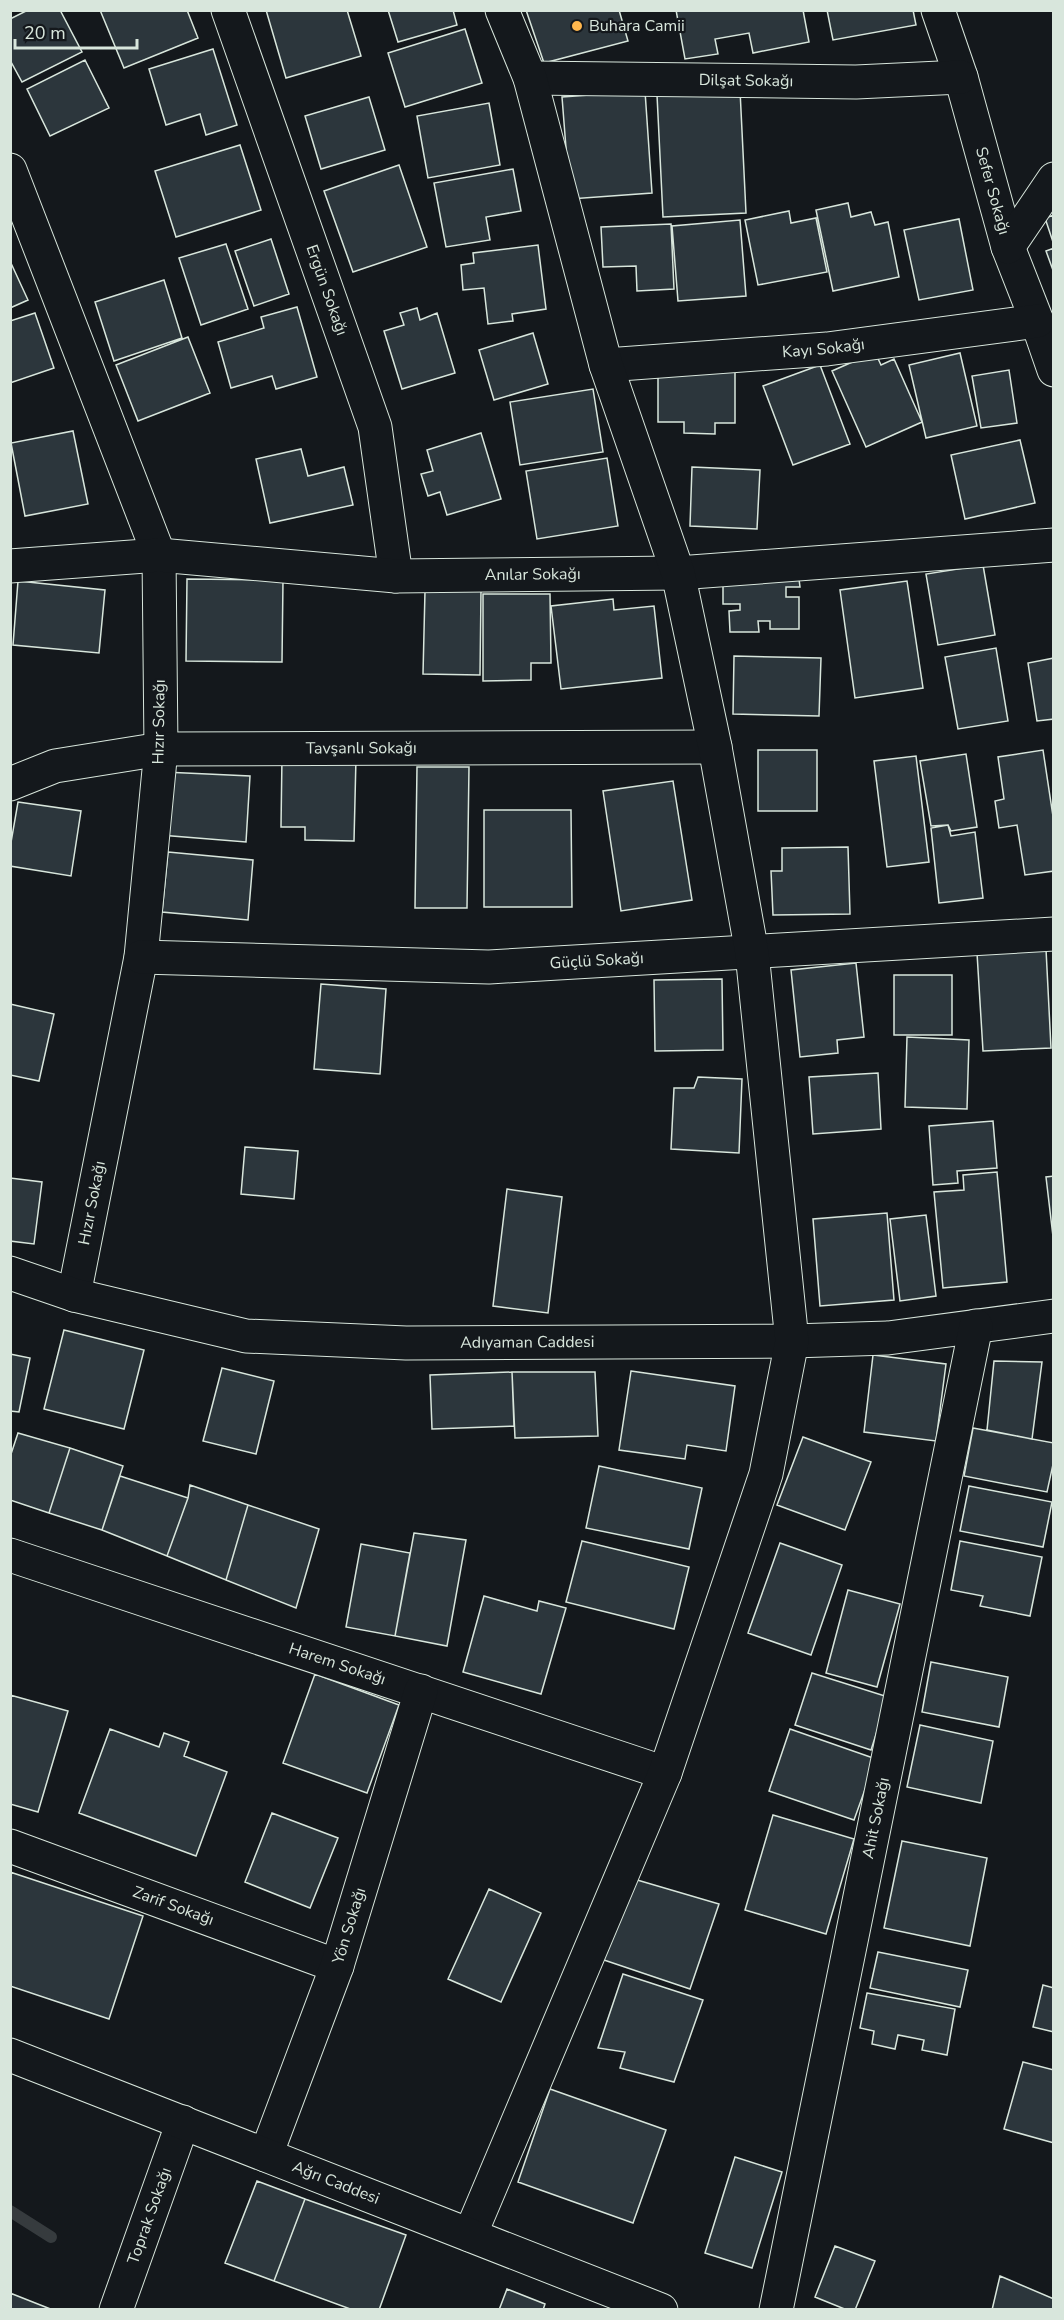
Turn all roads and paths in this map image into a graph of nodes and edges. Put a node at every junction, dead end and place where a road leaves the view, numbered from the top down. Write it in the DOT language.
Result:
graph roads {
  1 [pos="228,10"];
  2 [pos="502,10"];
  3 [pos="938,10"];
  4 [pos="961,77"];
  5 [pos="530,78"];
  6 [pos="10,170"];
  7 [pos="1053,179"];
  8 [pos="1008,247"];
  9 [pos="1037,321"];
  10 [pos="606,365"];
  11 [pos="1053,370"];
  12 [pos="1053,545"];
  13 [pos="159,555"];
  14 [pos="10,566"];
  15 [pos="678,573"];
  16 [pos="396,576"];
  17 [pos="715,747"];
  18 [pos="161,749"];
  19 [pos="10,783"];
  20 [pos="1053,934"];
  21 [pos="752,953"];
  22 [pos="141,957"];
  23 [pos="10,1272"];
  24 [pos="74,1295"];
  25 [pos="1053,1316"];
  26 [pos="976,1326"];
  27 [pos="792,1341"];
  28 [pos="10,1555"];
  29 [pos="421,1691"];
  30 [pos="665,1773"];
  31 [pos="10,1846"];
  32 [pos="337,1966"];
  33 [pos="10,2055"];
  34 [pos="183,2122"];
  35 [pos="266,2155"];
  36 [pos="470,2235"];
  37 [pos="116,2310"];
  38 [pos="661,2310"];
  39 [pos="776,2310"];
  1 -- 16 [label="street, Ergün Sokağı"];
  2 -- 5 [label="street"];
  3 -- 4 [label="street, Sefer Sokağı"];
  4 -- 5 [label="street, Dilşat Sokağı"];
  4 -- 8 [label="street, Sefer Sokağı"];
  5 -- 10 [label="street"];
  6 -- 13 [label="street, Hızır Sokağı"];
  7 -- 8 [label="street"];
  8 -- 9 [label="street, Sefer Sokağı"];
  9 -- 10 [label="street, Kayı Sokağı"];
  9 -- 11 [label="street, Sefer Sokağı"];
  10 -- 15 [label="street"];
  12 -- 15 [label="street, Anılar Sokağı"];
  13 -- 14 [label="street, Anılar Sokağı"];
  13 -- 16 [label="street, Anılar Sokağı"];
  13 -- 18 [label="street, Hızır Sokağı"];
  15 -- 16 [label="street, Anılar Sokağı"];
  15 -- 17 [label="street"];
  17 -- 18 [label="street, Tavşanlı Sokağı"];
  17 -- 21 [label="street"];
  18 -- 19 [label="street, Tavşanlı Sokağı"];
  18 -- 22 [label="street, Hızır Sokağı"];
  20 -- 21 [label="street, Güçlü Sokağı"];
  21 -- 22 [label="street, Güçlü Sokağı"];
  21 -- 27 [label="street"];
  22 -- 24 [label="street, Hızır Sokağı"];
  23 -- 24 [label="street, Adıyaman Caddesi"];
  24 -- 27 [label="street, Adıyaman Caddesi"];
  25 -- 26 [label="street, Adıyaman Caddesi"];
  26 -- 27 [label="street, Adıyaman Caddesi"];
  26 -- 39 [label="street, Ahit Sokağı"];
  27 -- 30 [label="street"];
  28 -- 29 [label="street, Harem Sokağı"];
  29 -- 30 [label="street, Harem Sokağı"];
  29 -- 32 [label="street, Yön Sokağı"];
  30 -- 36 [label="street"];
  31 -- 32 [label="street, Zarif Sokağı"];
  32 -- 35 [label="street, Yön Sokağı"];
  33 -- 34 [label="street, Ağrı Caddesi"];
  34 -- 35 [label="street, Ağrı Caddesi"];
  34 -- 37 [label="street, Toprak Sokağı"];
  35 -- 36 [label="street, Ağrı Caddesi"];
  36 -- 38 [label="street, Ağrı Caddesi"];
}
